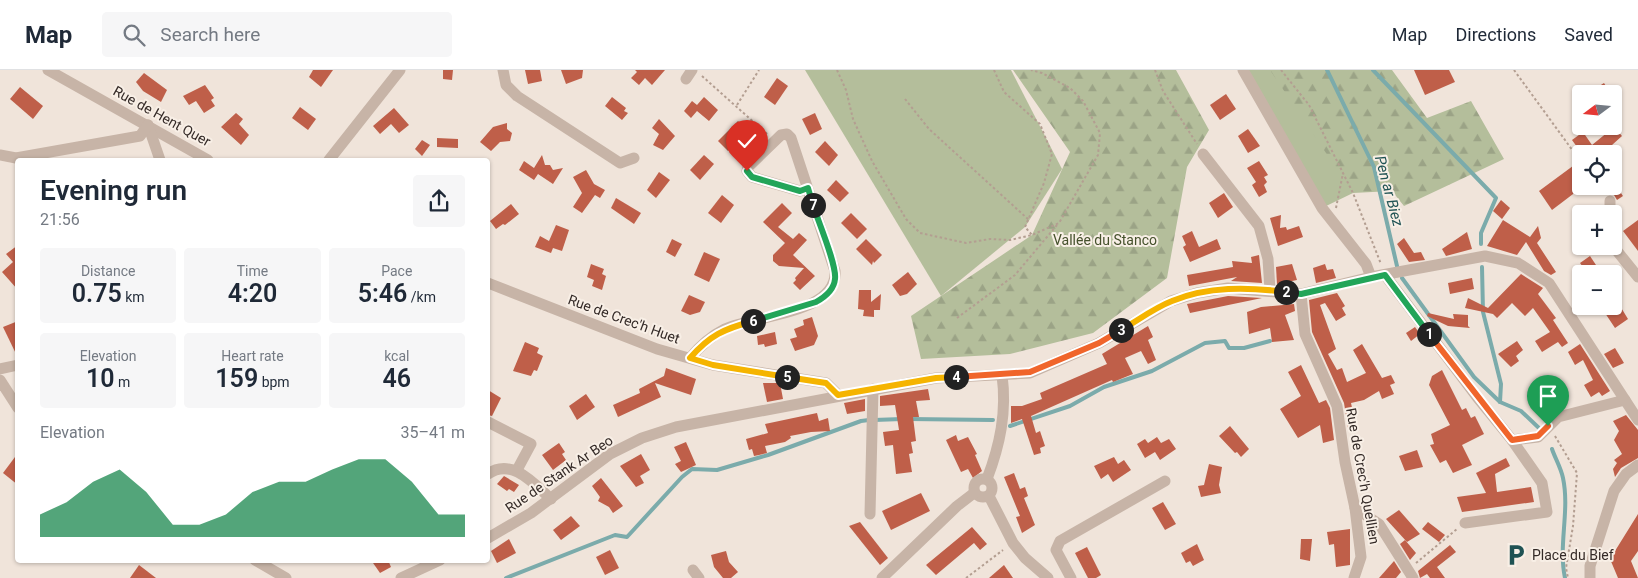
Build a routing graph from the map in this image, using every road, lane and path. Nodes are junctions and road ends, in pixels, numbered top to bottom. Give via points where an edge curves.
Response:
1 (48, 70) edge
2 (400, 70) edge
3 (503, 70) edge
4 (759, 70) edge
5 (837, 70) edge
6 (994, 70) edge
7 (1031, 70) edge
8 (1155, 70) edge
9 (1243, 70) edge
10 (1281, 70) edge
11 (1514, 70) edge
12 (690, 73) edge
13 (905, 99) dead end
14 (737, 105) junction
15 (148, 125) junction
16 (774, 141) junction
17 (1572, 150) edge
18 (1203, 154) joint
19 (0, 155) edge
20 (159, 158) edge
21 (205, 158) edge
22 (332, 158) edge
23 (634, 158) dead end
24 (1343, 173) junction
25 (808, 188) junction
26 (1610, 201) dead end
27 (1610, 205) edge
28 (1028, 220) junction
29 (1333, 222) junction
30 (1059, 223) junction
31 (1032, 235) junction
32 (1621, 255) edge
33 (1385, 275) junction
34 (1370, 277) junction
35 (1638, 277) edge
36 (490, 284) edge
37 (1270, 290) junction
38 (1301, 294) junction
39 (958, 318) dead end
40 (690, 358) junction
41 (15, 366) edge
42 (0, 369) edge
43 (1002, 375) junction
44 (0, 380) edge
45 (872, 389) junction
46 (838, 395) junction
47 (1625, 400) junction
48 (15, 403) edge
49 (1638, 420) edge
50 (490, 423) edge
51 (1548, 426) junction
52 (1512, 440) junction
53 (1638, 465) edge
54 (517, 470) junction
55 (490, 472) edge
56 (987, 479) junction
57 (1165, 481) dead end
58 (974, 492) junction
59 (989, 496) junction
60 (552, 499) junction
61 (1355, 508) junction
62 (870, 514) dead end
63 (1464, 523) joint
64 (490, 537) edge
65 (1014, 543) junction
66 (260, 563) edge
67 (434, 563) edge
68 (1411, 573) edge
69 (286, 578) edge
70 (401, 578) edge
71 (882, 578) edge
72 (966, 578) edge
73 (1048, 578) edge
74 (1071, 578) edge
75 (1354, 578) edge
76 (1568, 578) edge
77 (1590, 578) edge

1 - 15 street, Rue de Hent Quer
2 - 22 street
3 - 23 street via 506,86 517,96 620,163
4 - 14 path
5 - 31 path via 853,120 872,161 906,219 920,233 966,243
6 - 28 path via 1004,92 1040,124 1052,154
7 - 30 path via 1070,88 1083,101 1100,133 1098,155
8 - 18 path via 1163,91
9 - 29 street
10 - 24 path via 1309,105
11 - 17 path
12 - 14 path via 705,78
13 - 28 path via 929,130
14 - 16 path
15 - 19 street via 140,136 16,158
15 - 20 street
15 - 21 street, Rue de Hent Quer
16 - 25 street via 781,135 787,134 791,138
16 - 25 street via 748,166 749,175 800,191
18 - 37 street via 1259,226 1268,259
24 - 29 path
24 - 33 path
25 - 40 street via 835,271 830,292 809,305 726,328 702,344
26 - 27 street
28 - 31 path via 1025,227
29 - 34 street via 1366,264
30 - 31 path
30 - 39 path via 1016,275
32 - 35 street
33 - 34 street
33 - 47 street via 1485,256 1518,264 1549,283
33 - 52 street
34 - 38 street
36 - 40 street, Rue de Crec'h Huet via 658,349
37 - 38 street, Rue de Stank Ar Beo
37 - 43 street, Rue de Stank Ar Beo via 1228,288 1171,301 1099,343 1030,372
38 - 61 street, Rue de Crec'h Quellien via 1305,334 1337,406
40 - 46 street, Rue de Crec'h Huet via 713,365 826,383
41 - 42 street
43 - 45 street, Rue de Stank Ar Beo via 936,378
43 - 56 street via 1004,416 998,450
44 - 48 street
45 - 46 street, Rue de Stank Ar Beo
45 - 62 street
46 - 60 street, Rue de Stank Ar Beo via 676,427 642,438 610,454
47 - 49 street
47 - 51 street via 1558,417
50 - 54 street via 531,444
51 - 52 street via 1538,436
51 - 76 path via 1577,473 1566,568
52 - 63 street via 1542,483 1547,512
53 - 77 street via 1626,474 1614,491 1590,566
54 - 55 street via 494,469
54 - 60 street
56 - 58 street via 976,482
56 - 59 street via 993,490
57 - 74 street via 1060,541 1056,550
58 - 59 street via 978,497
58 - 71 street
59 - 65 street
60 - 64 street, Rue de Stank Ar Beo
61 - 68 street via 1379,524
61 - 75 street, Rue de Crec'h Quellien via 1362,557
63 - 68 path
65 - 72 path
65 - 73 street via 1025,558
66 - 69 street
67 - 70 street

